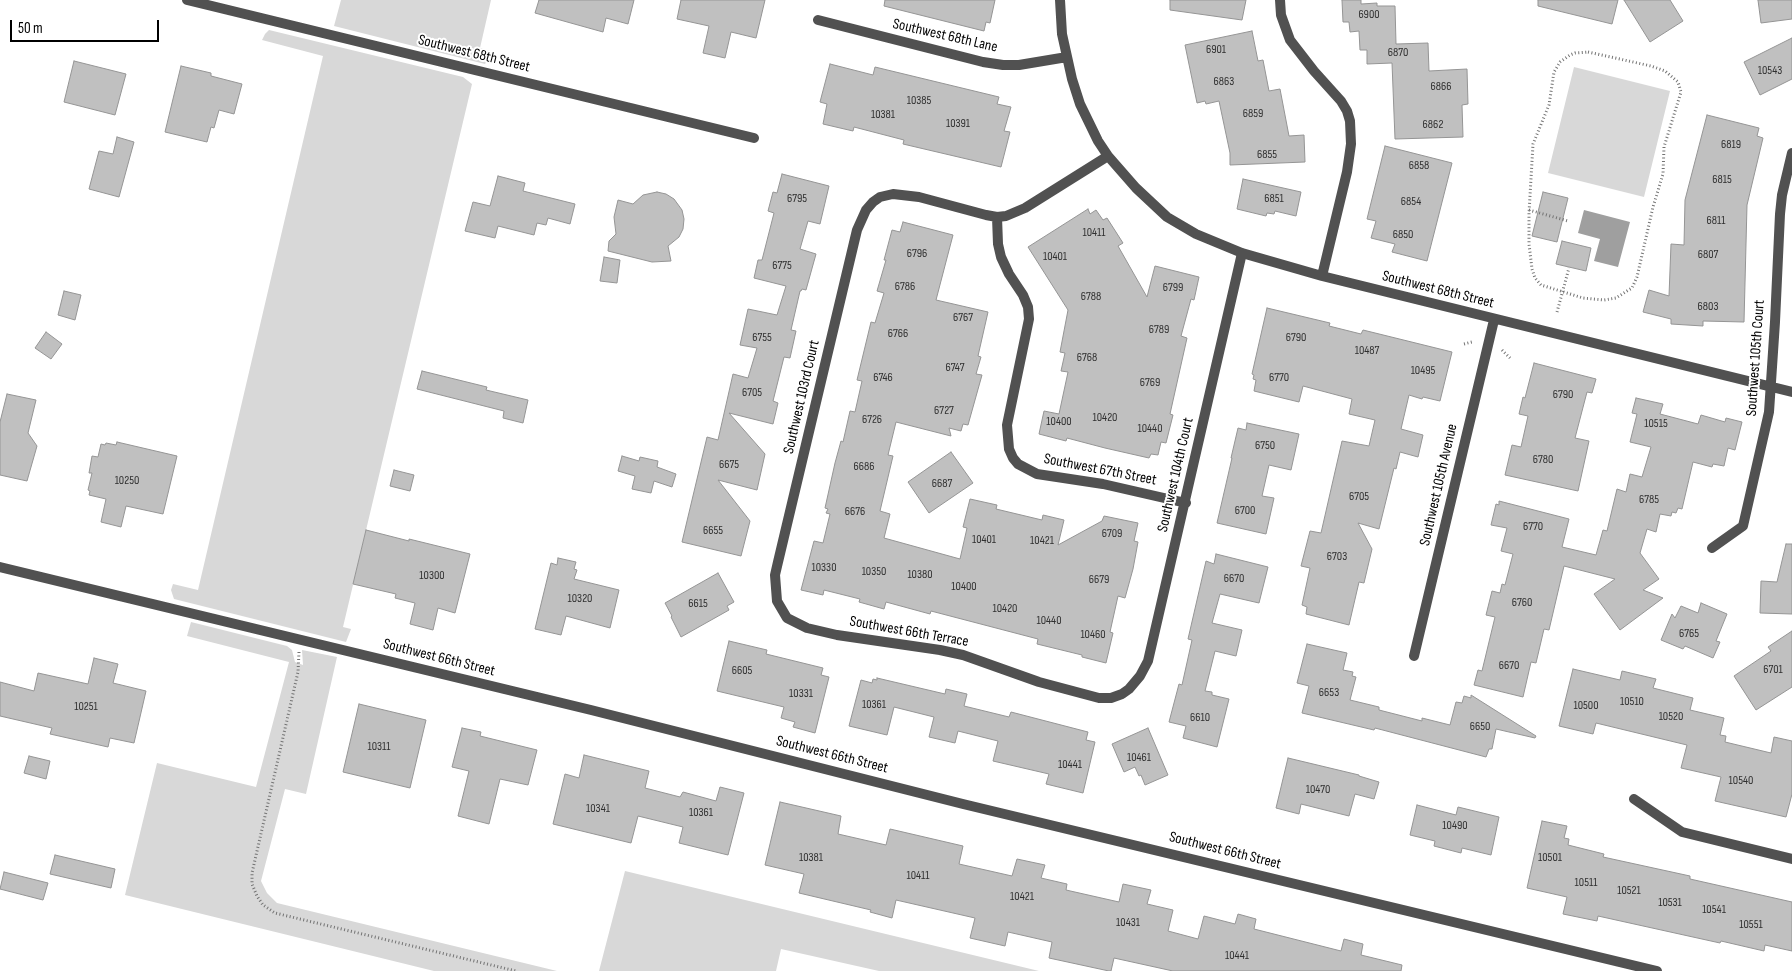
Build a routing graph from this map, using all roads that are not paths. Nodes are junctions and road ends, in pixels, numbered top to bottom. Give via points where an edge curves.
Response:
1 (187, 0) edge
2 (1060, 0) edge
3 (1280, 0) edge
4 (818, 20) dead end
5 (1067, 57) junction
6 (754, 138) dead end
7 (1792, 153) edge
8 (1108, 156) junction
9 (997, 217) junction
10 (1242, 253) junction
11 (1322, 276) junction
12 (1494, 320) junction
13 (1771, 387) junction
14 (1792, 392) edge
15 (1186, 503) junction
16 (1712, 548) dead end
17 (0, 567) edge
18 (781, 611) joint
19 (1414, 656) dead end
20 (1122, 694) joint
21 (1634, 799) dead end
22 (1792, 859) edge
23 (1657, 971) edge

1 - 6 street, Southwest 68th Street
2 - 5 street, Southwest 68th Street
3 - 11 street via 1281,15 1290,40 1341,101 1350,121 1347,172
4 - 5 street, Southwest 68th Lane via 996,64 1019,65
5 - 8 street, Southwest 68th Street via 1080,104
7 - 13 street, Southwest 105th Court via 1780,214
8 - 9 street via 1025,208
8 - 10 street, Southwest 68th Street via 1167,216 1202,237
9 - 15 street, Southwest 67th Street via 1001,257 1028,307 1029,319 1007,425 1009,449 1014,458 1018,464 1037,474 1103,484
9 - 18 street, Southwest 103rd Court via 893,194 880,197 866,210 857,230 778,562 775,588
10 - 11 street, Southwest 68th Street
10 - 15 street, Southwest 104th Court
11 - 12 street, Southwest 68th Street
12 - 13 street, Southwest 68th Street
12 - 19 street, Southwest 105th Avenue
13 - 14 street, Southwest 68th Street
13 - 16 street, Southwest 105th Court via 1769,412 1743,526
15 - 20 street, Southwest 104th Court via 1148,661 1136,683
17 - 23 street, Southwest 66th Street
18 - 20 street, Southwest 66th Terrace via 796,624 820,632 964,655 1039,682 1099,698
21 - 22 street via 1682,832

